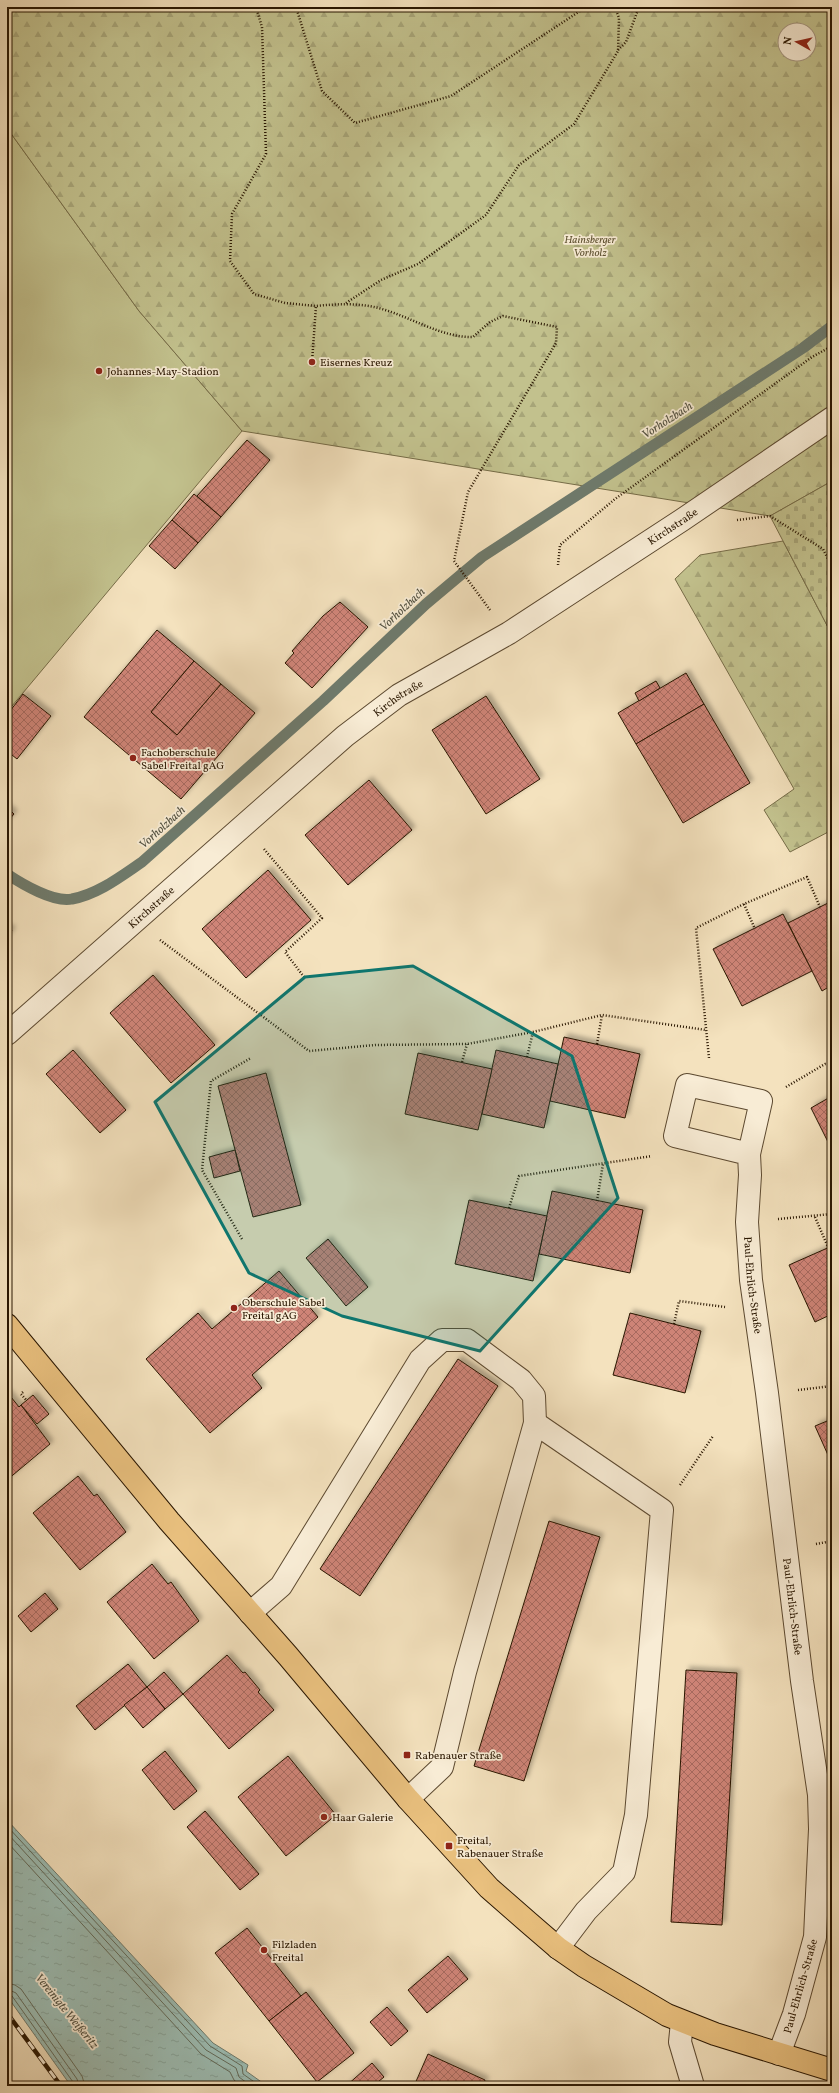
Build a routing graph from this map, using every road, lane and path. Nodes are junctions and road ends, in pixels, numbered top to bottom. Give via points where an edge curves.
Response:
1 (256, 7) edge
2 (296, 7) edge
3 (586, 7) edge
4 (615, 7) edge
5 (639, 7) edge
6 (618, 51) junction
7 (346, 304) junction
8 (316, 306) junction
9 (832, 346) edge
10 (312, 362) dead end
11 (832, 418) edge
12 (731, 521) dead end
13 (557, 567) dead end
14 (832, 567) edge
15 (491, 612) dead end
16 (260, 845) dead end
17 (744, 904) junction
18 (820, 907) dead end
19 (755, 929) dead end
20 (159, 939) dead end
21 (304, 977) dead end
22 (602, 1015) junction
23 (706, 1030) junction
24 (533, 1032) junction
25 (7, 1034) edge
26 (467, 1044) junction
27 (596, 1044) dead end
28 (526, 1057) dead end
29 (251, 1058) dead end
30 (462, 1062) dead end
31 (710, 1064) dead end
32 (832, 1064) edge
33 (782, 1089) dead end
34 (748, 1154) dead end
35 (655, 1156) dead end
36 (603, 1164) junction
37 (598, 1201) dead end
38 (509, 1208) dead end
39 (832, 1214) edge
40 (815, 1217) junction
41 (747, 1222) junction
42 (242, 1239) dead end
43 (828, 1247) dead end
44 (720, 1306) dead end
45 (674, 1324) dead end
46 (7, 1325) edge
47 (832, 1386) edge
48 (767, 1393) junction
49 (21, 1394) dead end
50 (27, 1401) dead end
51 (535, 1423) junction
52 (713, 1436) dead end
53 (662, 1510) junction
54 (250, 1612) junction
55 (408, 1799) junction
56 (558, 1948) junction
57 (682, 2022) junction
58 (779, 2054) junction
59 (832, 2070) edge
60 (693, 2086) edge

1 - 8 path via 262,27 266,154 232,214 230,262 254,294 285,303
2 - 3 path via 322,91 354,123 451,96
4 - 6 path via 619,18
5 - 6 path via 626,42
6 - 7 path via 574,124 519,166 486,215 418,264 381,280
7 - 8 path
7 - 15 path via 374,307 458,337 473,337 490,322 503,316 557,327 556,343 468,492 454,561
8 - 10 path
9 - 13 path via 812,357 614,499 560,545
11 - 25 street, Kirchstraße via 682,520 509,632 399,695 345,736
12 - 14 path via 770,516 823,549
16 - 21 path via 322,918 285,952
17 - 18 path via 807,877
17 - 19 path
17 - 23 path via 696,928
20 - 26 path via 309,1050 375,1045
22 - 23 path
22 - 24 path
22 - 27 path
23 - 31 path
24 - 26 path
24 - 28 path
26 - 30 path
29 - 42 path via 211,1081 202,1170
32 - 33 path via 825,1064
34 - 41 street, Paul-Ehrlich-Straße via 750,1175
35 - 36 path
36 - 37 path
36 - 38 path via 519,1176
39 - 40 path
40 - 41 path
40 - 43 path
41 - 48 street, Paul-Ehrlich-Straße via 751,1280
44 - 45 path via 680,1301
46 - 54 main road via 174,1527
47 - 48 path
48 - 58 street, Paul-Ehrlich-Straße via 802,1681 819,1795 820,1829 815,1937 794,2014
49 - 50 path
51 - 53 street
51 - 54 street via 534,1396 521,1380 467,1340 442,1340 420,1360 281,1586
51 - 55 street via 442,1767
52 - 53 path
53 - 56 street via 636,1815 624,1872 586,1911
54 - 55 main road
55 - 56 main road via 490,1888
56 - 57 main road via 611,1983
57 - 58 main road
57 - 60 street via 680,2042
58 - 59 main road

